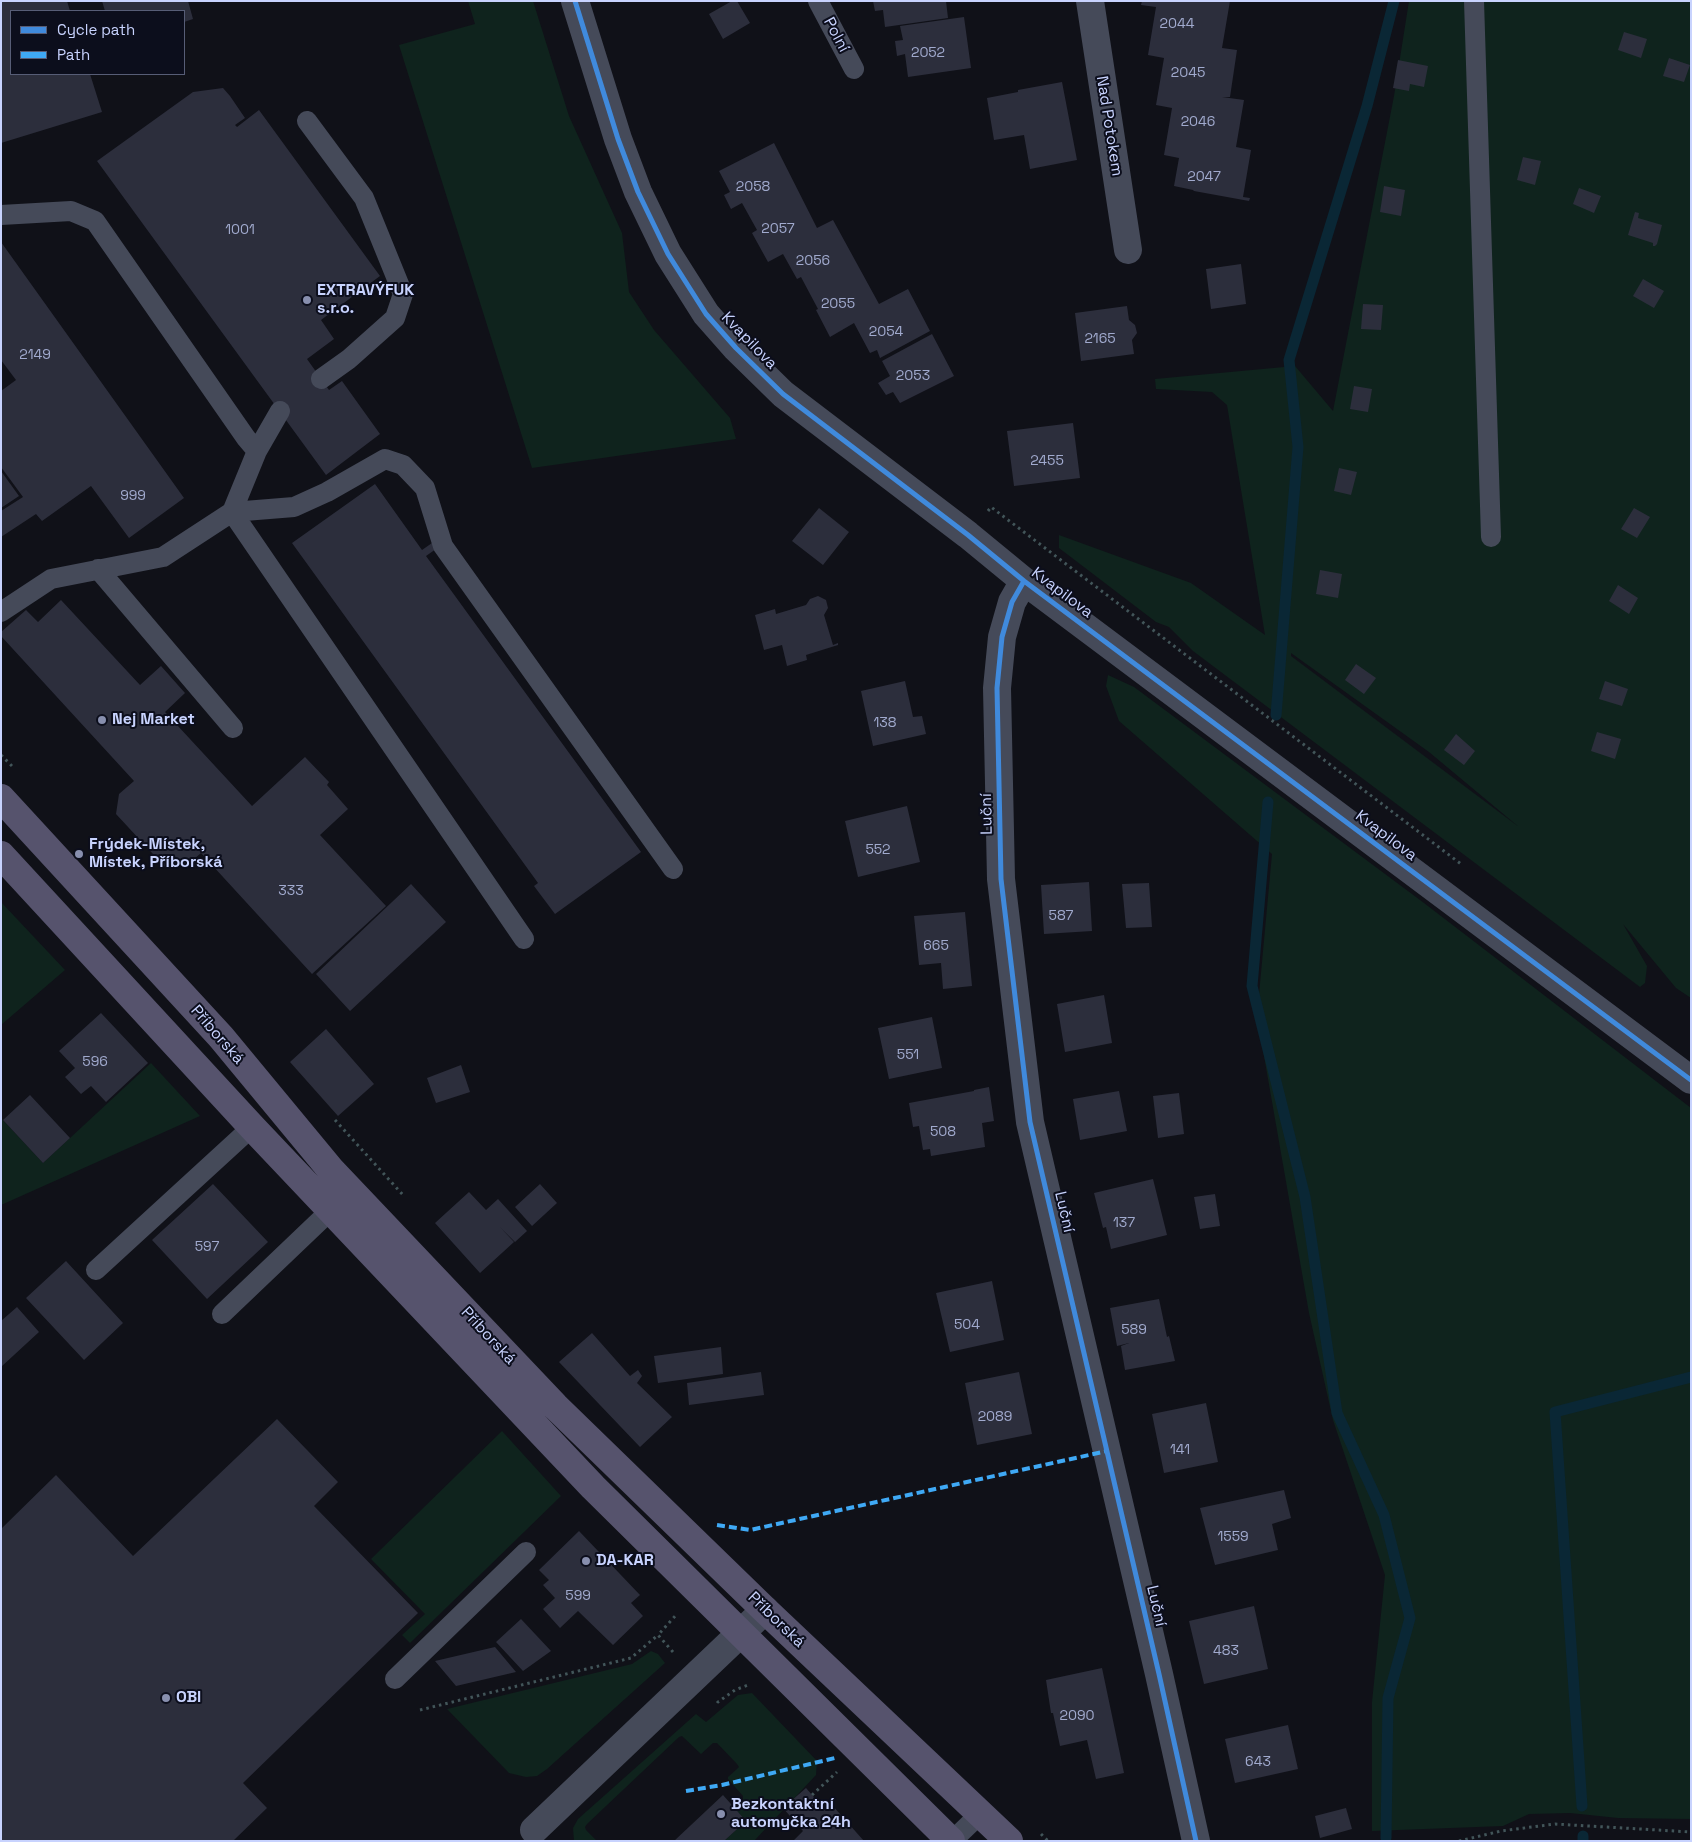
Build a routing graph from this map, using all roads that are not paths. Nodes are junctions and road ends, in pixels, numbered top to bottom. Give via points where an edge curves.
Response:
1 (575, 1) edge
2 (818, 1) edge
3 (1090, 1) edge
4 (1474, 1) edge
5 (854, 69) dead end
6 (307, 121) dead end
7 (1, 215) edge
8 (1128, 250) dead end
9 (320, 379) dead end
10 (280, 411) dead end
11 (257, 451) junction
12 (232, 512) junction
13 (1491, 537) dead end
14 (98, 569) junction
15 (1024, 581) junction
16 (4, 605) edge
17 (233, 728) dead end
18 (1, 798) edge
19 (1, 855) edge
20 (673, 869) dead end
21 (524, 939) dead end
22 (1691, 1080) edge
23 (252, 1127) junction
24 (330, 1210) junction
25 (96, 1270) dead end
26 (222, 1314) dead end
27 (526, 1552) dead end
28 (765, 1610) junction
29 (741, 1633) junction
30 (395, 1679) dead end
31 (980, 1814) junction
32 (539, 1835) edge
33 (952, 1841) edge
34 (1009, 1841) edge
35 (1196, 1841) edge

1 - 15 street, Kvapilova via 638,192 668,254 706,314 783,394
2 - 5 lane, Polní
3 - 8 street, Nad Potokem
4 - 13 lane
6 - 9 lane via 364,198 403,294 395,318 350,359
7 - 11 lane via 71,212 95,222
10 - 11 lane
11 - 12 lane
12 - 14 lane via 163,557
12 - 20 lane via 294,507 385,459 403,465 425,488 443,546
12 - 21 lane
14 - 16 lane via 51,579
14 - 17 lane
15 - 22 street, Kvapilova
15 - 35 street, Luční via 1012,602 1002,637 997,688 1001,879 1030,1122
18 - 28 main road, Příborská via 221,1037 338,1177 555,1406
19 - 23 main road, Příborská
23 - 24 main road, Příborská
23 - 25 lane
24 - 26 lane
24 - 29 main road, Příborská via 593,1488
27 - 30 lane
28 - 29 street
28 - 31 main road, Příborská
29 - 32 street
29 - 33 main road, Příborská
31 - 33 lane
31 - 34 main road, Příborská

